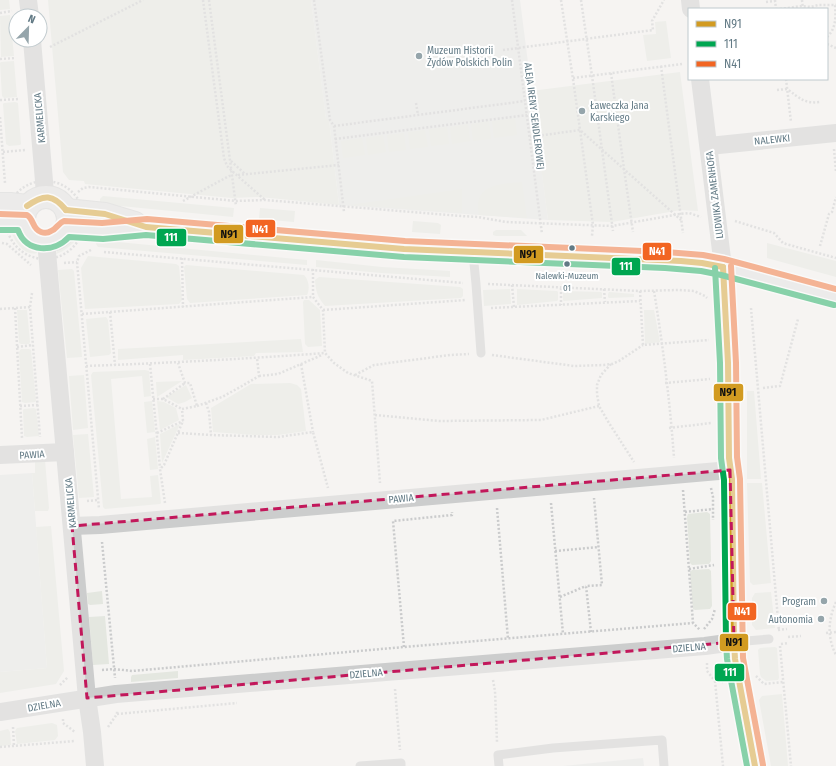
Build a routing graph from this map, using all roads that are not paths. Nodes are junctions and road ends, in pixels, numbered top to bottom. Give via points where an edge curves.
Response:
1 (33, 48) edge
2 (700, 80) edge
3 (835, 140) edge
4 (709, 146) junction
5 (0, 204) edge
6 (69, 211) junction
7 (21, 215) edge
8 (41, 249) junction
9 (473, 253) junction
10 (723, 268) junction
11 (836, 297) edge
12 (481, 353) road end
13 (65, 452) junction
14 (0, 455) edge
15 (730, 470) junction
16 (72, 526) junction
17 (769, 639) dead end
18 (734, 642) junction
19 (87, 698) junction
20 (0, 712) edge
21 (95, 766) edge
22 (360, 766) edge
23 (401, 766) edge
24 (498, 766) edge
25 (664, 766) edge
26 (755, 766) edge

1 - 7 street, KARMELICKA via 44,181
2 - 4 street, LUDWIKA ZAMENHOFA
3 - 4 street, NALEWKI
4 - 10 street, LUDWIKA ZAMENHOFA
5 - 7 street via 10,204
6 - 7 street via 52,198
6 - 8 street via 60,236
6 - 9 street via 102,231 146,226
7 - 8 street via 27,231 35,238
8 - 13 street, KARMELICKA
9 - 10 street via 680,261
9 - 12 lane
10 - 11 street
10 - 15 street, LUDWIKA ZAMENHOFA
13 - 14 street, PAWIA
13 - 16 street, KARMELICKA
15 - 16 street, PAWIA
15 - 18 street, LUDWIKA ZAMENHOFA
16 - 19 street, KARMELICKA
17 - 18 lane
18 - 19 street, DZIELNA via 704,638
18 - 26 street, LUDWIKA ZAMENHOFA via 732,677
19 - 20 street, DZIELNA
19 - 21 street, KARMELICKA
22 - 23 lane via 401,763
24 - 25 lane via 498,755 662,740

